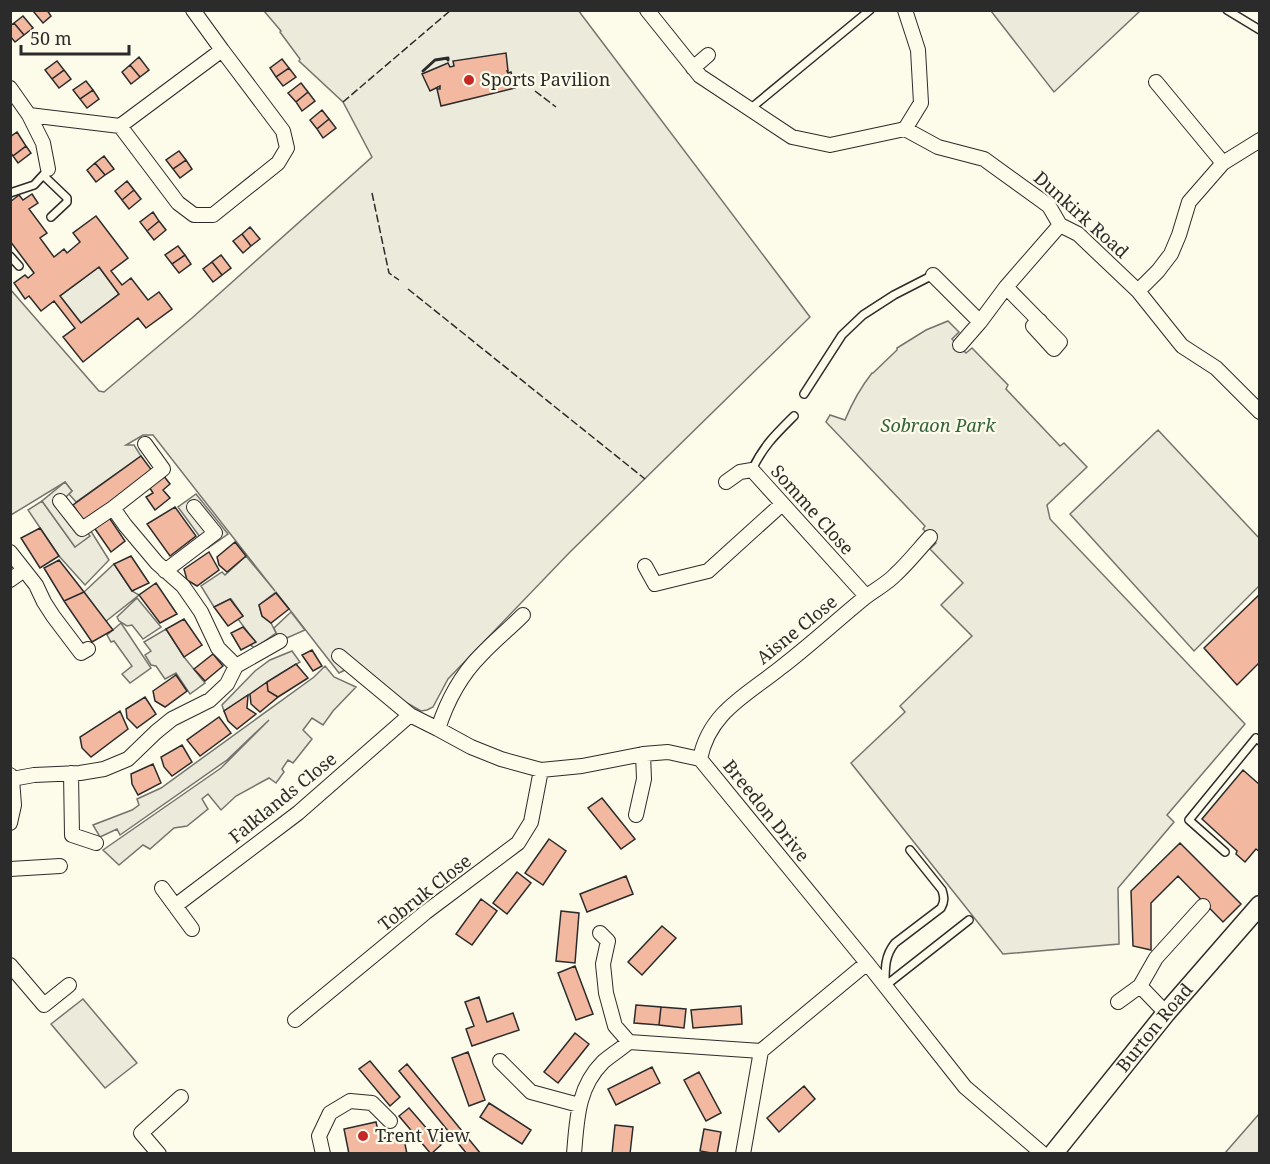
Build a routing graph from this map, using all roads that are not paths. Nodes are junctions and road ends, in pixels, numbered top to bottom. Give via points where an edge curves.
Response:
1 (193, 10) edge
2 (647, 10) edge
3 (870, 10) edge
4 (905, 10) edge
5 (1227, 10) edge
6 (1260, 30) edge
7 (222, 50) junction
8 (708, 55) dead end
9 (693, 68) junction
10 (1156, 82) dead end
11 (10, 88) edge
12 (750, 109) junction
13 (29, 115) junction
14 (120, 126) junction
15 (905, 129) junction
16 (1260, 140) edge
17 (1222, 163) junction
18 (46, 172) junction
19 (10, 193) edge
20 (51, 217) dead end
21 (1060, 225) junction
22 (10, 256) edge
23 (19, 266) dead end
24 (933, 275) joint
25 (1006, 287) junction
26 (1138, 291) junction
27 (1040, 321) dead end
28 (980, 322) junction
29 (960, 345) dead end
30 (804, 394) dead end
31 (1260, 412) edge
32 (794, 416) dead end
33 (145, 444) dead end
34 (752, 470) junction
35 (726, 482) dead end
36 (60, 501) dead end
37 (782, 504) junction
38 (194, 507) dead end
39 (114, 508) junction
40 (930, 537) dead end
41 (10, 552) edge
42 (645, 566) dead end
43 (24, 570) junction
44 (165, 571) junction
45 (10, 580) edge
46 (866, 596) junction
47 (523, 615) dead end
48 (280, 641) dead end
49 (82, 653) dead end
50 (339, 656) dead end
51 (236, 666) junction
52 (410, 715) junction
53 (438, 729) junction
54 (1260, 741) edge
55 (643, 754) junction
56 (700, 759) junction
57 (541, 770) junction
58 (71, 773) junction
59 (11, 777) edge
60 (636, 815) dead end
61 (10, 823) edge
62 (96, 843) dead end
63 (910, 850) dead end
64 (1225, 852) dead end
65 (60, 866) dead end
66 (10, 869) edge
67 (162, 888) dead end
68 (1260, 905) edge
69 (175, 906) junction
70 (1203, 906) dead end
71 (969, 920) dead end
72 (192, 929) dead end
73 (600, 933) dead end
74 (867, 963) junction
75 (10, 965) edge
76 (69, 985) dead end
77 (885, 986) junction
78 (1140, 987) junction
79 (1118, 1002) dead end
80 (1166, 1013) junction
81 (295, 1020) dead end
82 (629, 1042) junction
83 (761, 1051) junction
84 (500, 1061) dead end
85 (181, 1097) dead end
86 (579, 1105) junction
87 (390, 1121) dead end
88 (159, 1154) edge
89 (323, 1154) edge
90 (574, 1154) edge
91 (743, 1154) edge
92 (1043, 1154) edge
93 (1053, 1154) edge

1 - 7 street
2 - 9 street
3 - 12 lane
4 - 15 street via 918,50 921,103
5 - 6 lane
7 - 14 street
7 - 14 street via 283,131 287,148 278,163 213,215 194,215 178,203
8 - 9 street
9 - 12 street
10 - 17 street
11 - 13 street
12 - 15 street via 792,137 830,145
13 - 14 street
13 - 18 street via 43,143
15 - 21 street, Dunkirk Road via 938,147 984,159 1049,206
16 - 17 street
17 - 26 street via 1189,202 1171,255
18 - 19 lane via 34,185
18 - 20 lane via 67,198
21 - 25 street
21 - 26 street, Dunkirk Road via 1078,234
22 - 23 lane
24 - 28 street
24 - 30 lane via 863,315 842,334
25 - 27 street
25 - 28 street
26 - 31 street, Dunkirk Road via 1182,346 1216,368
28 - 29 street
32 - 34 lane via 760,454
33 - 39 street via 163,469
34 - 35 street, Somme Close via 740,471
34 - 37 street, Somme Close
36 - 39 street via 82,529
37 - 42 street via 708,571 655,584
37 - 46 street, Somme Close
38 - 44 street via 214,533
39 - 44 street
40 - 46 street, Aisne Close via 896,575
41 - 43 street
43 - 45 street
43 - 49 street
44 - 51 street via 183,586 218,648
46 - 56 street, Aisne Close via 728,709 713,726
47 - 53 street via 462,678
48 - 51 street
50 - 52 street, Breedon Drive
51 - 58 street via 227,684 210,700 172,719 128,759 104,770
52 - 53 street, Breedon Drive
52 - 69 street, Falklands Close via 298,813
53 - 57 street, Breedon Drive via 501,759
54 - 64 lane via 1256,738 1189,820
55 - 56 street, Breedon Drive via 668,752
55 - 57 street, Breedon Drive
55 - 60 street via 644,779
56 - 74 street, Breedon Drive
57 - 81 street, Tobruk Close via 531,822 519,843 426,912
58 - 59 street
58 - 62 street via 72,835
59 - 61 street via 14,805
63 - 77 lane via 942,890 944,902 889,950
65 - 66 street
67 - 69 street
68 - 80 main road, Burton Road
69 - 72 street
70 - 78 street via 1156,958
71 - 77 lane
73 - 82 street via 608,941 603,964 606,993 615,1026
74 - 77 street, Breedon Drive
74 - 83 street
75 - 76 street via 44,1005
77 - 92 street, Breedon Drive via 964,1087
78 - 79 street
78 - 80 street
80 - 93 main road, Burton Road
82 - 83 street
82 - 86 street via 603,1062
83 - 91 street
84 - 86 street via 531,1092
85 - 88 street via 141,1133
86 - 90 street
87 - 89 street via 372,1103 350,1101 330,1113 319,1136

